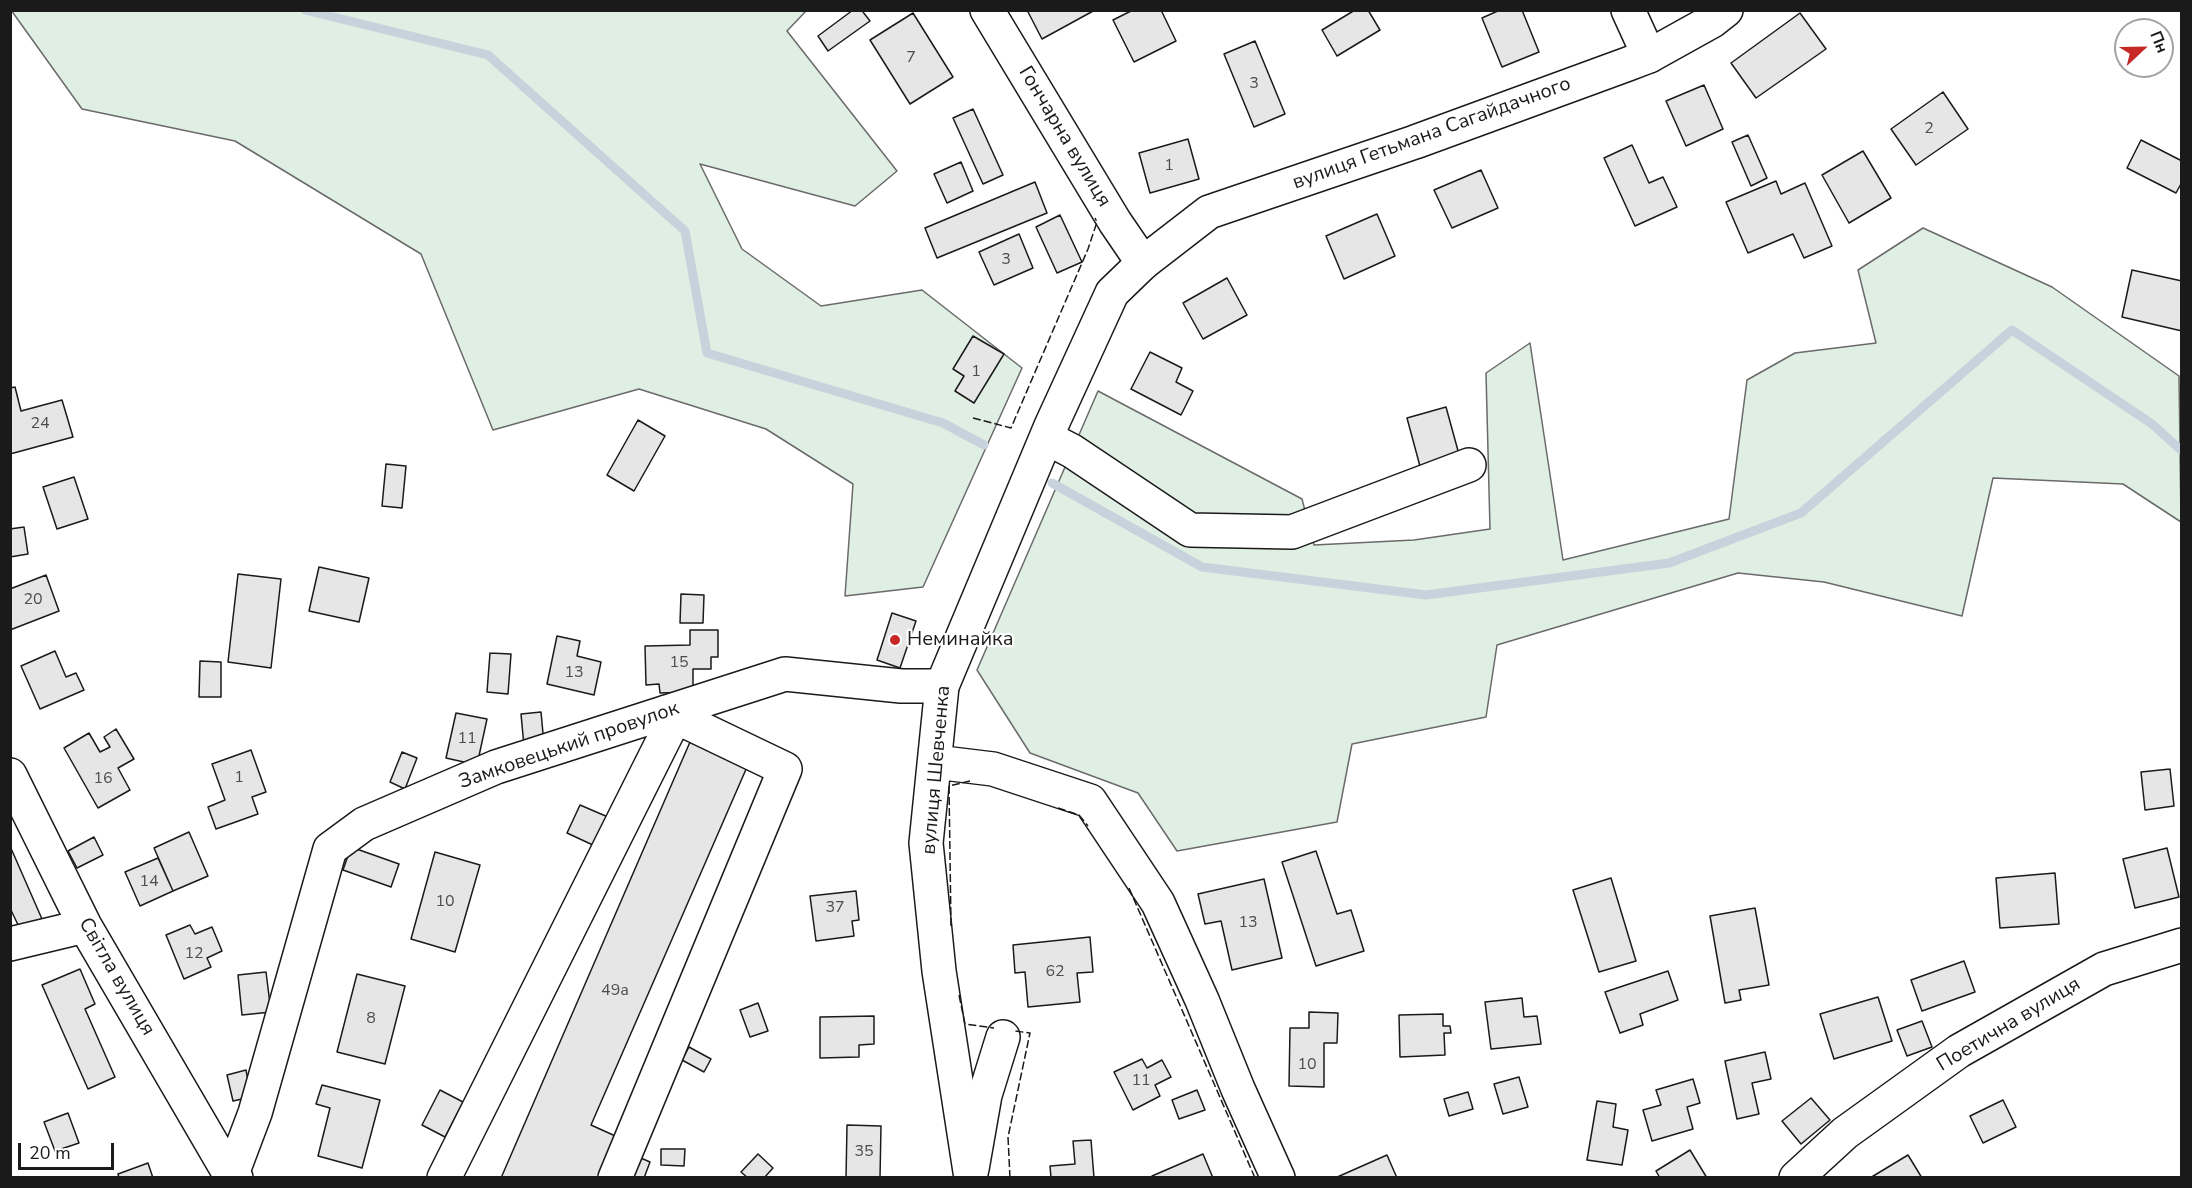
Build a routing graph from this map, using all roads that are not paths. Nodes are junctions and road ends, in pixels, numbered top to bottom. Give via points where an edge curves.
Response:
1 (987, 10) edge
2 (1628, 10) edge
3 (1726, 10) edge
4 (1649, 56) junction
5 (1143, 263) junction
6 (1047, 438) junction
7 (1469, 465) dead end
8 (942, 686) junction
9 (671, 714) junction
10 (935, 762) junction
11 (10, 775) edge
12 (85, 926) junction
13 (10, 944) edge
14 (2181, 945) edge
15 (1003, 1037) dead end
16 (233, 1176) edge
17 (971, 1176) edge
18 (444, 1178) edge
19 (615, 1178) edge
20 (1278, 1178) edge
21 (1796, 1178) edge

1 - 5 street, Гончарна вулиця
2 - 4 street
3 - 4 street, вулиця Гетьмана Сагайдачного
4 - 5 street, вулиця Гетьмана Сагайдачного via 1209,212
5 - 6 street, вулиця Шевченка via 1112,292
6 - 7 street via 1191,530 1292,532
6 - 8 street, вулиця Шевченка
8 - 9 street, Замковецький провулок via 901,686 784,674
8 - 10 street, вулиця Шевченка
9 - 16 street, Замковецький провулок via 496,767 364,824 330,849 255,1113
9 - 18 street
9 - 19 street via 785,769
10 - 17 street, вулиця Шевченка via 926,843 939,971
10 - 20 street via 993,769 1090,801 1158,903
11 - 12 street, Світла вулиця
12 - 13 street
12 - 16 street, Світла вулиця
14 - 21 street, Поетична вулиця via 2104,969 1959,1051 1845,1133
15 - 17 street via 985,1095

